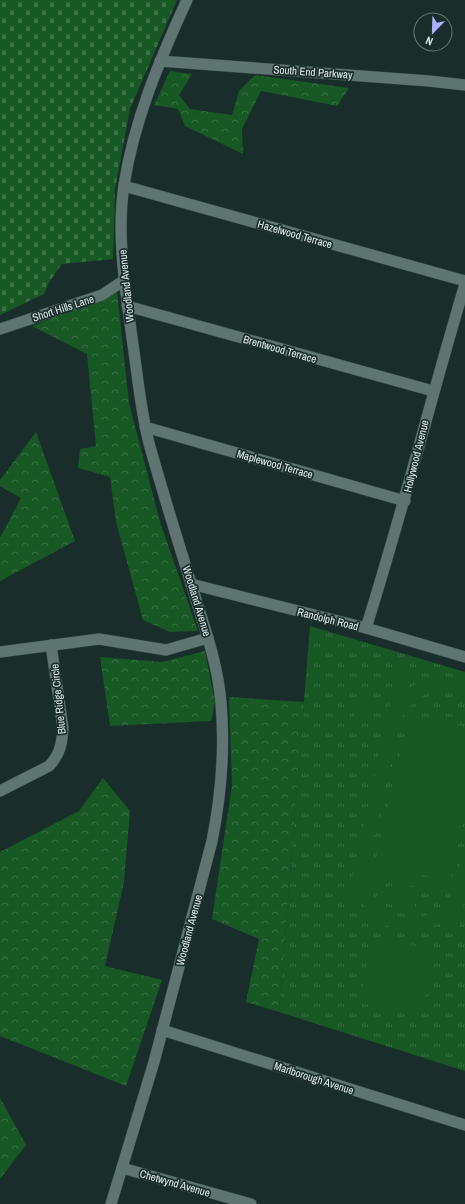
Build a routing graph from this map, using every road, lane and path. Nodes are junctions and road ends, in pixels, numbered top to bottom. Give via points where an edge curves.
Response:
1 (187, 0) edge
2 (160, 61) junction
3 (465, 85) edge
4 (124, 186) junction
5 (123, 280) junction
6 (465, 283) edge
7 (127, 306) junction
8 (0, 329) edge
9 (433, 391) junction
10 (145, 427) junction
11 (405, 501) junction
12 (191, 584) junction
13 (366, 628) junction
14 (208, 638) junction
15 (51, 645) junction
16 (0, 652) edge
17 (465, 657) edge
18 (0, 792) edge
19 (162, 1030) junction
20 (465, 1126) edge
21 (122, 1168) junction
22 (111, 1204) edge
23 (251, 1204) edge

1 - 2 street, Woodland Avenue
2 - 3 street, South End Parkway
2 - 4 street, Woodland Avenue via 131,150
4 - 5 street, Woodland Avenue
4 - 6 street, Hazelwood Terrace
5 - 7 street, Woodland Avenue
5 - 8 street, Short Hills Lane via 102,295
6 - 9 street, Hollywood Avenue
7 - 9 street, Brentwood Terrace
7 - 10 street, Woodland Avenue
9 - 11 street, Hollywood Avenue
10 - 11 street, Maplewood Terrace
10 - 12 street, Woodland Avenue
11 - 13 street, Hollywood Avenue
12 - 13 street, Randolph Road
12 - 14 street, Woodland Avenue
13 - 17 street, Randolph Road
14 - 15 street via 166,650 99,638
14 - 19 street, Woodland Avenue via 221,701 218,808 212,841
15 - 16 street
15 - 18 street, Blue Ridge Circle via 63,728 60,750 56,760 49,766
19 - 20 street, Marlborough Avenue
19 - 21 street, Woodland Avenue
21 - 22 street, Woodland Avenue
21 - 23 street, Chetwynd Avenue

